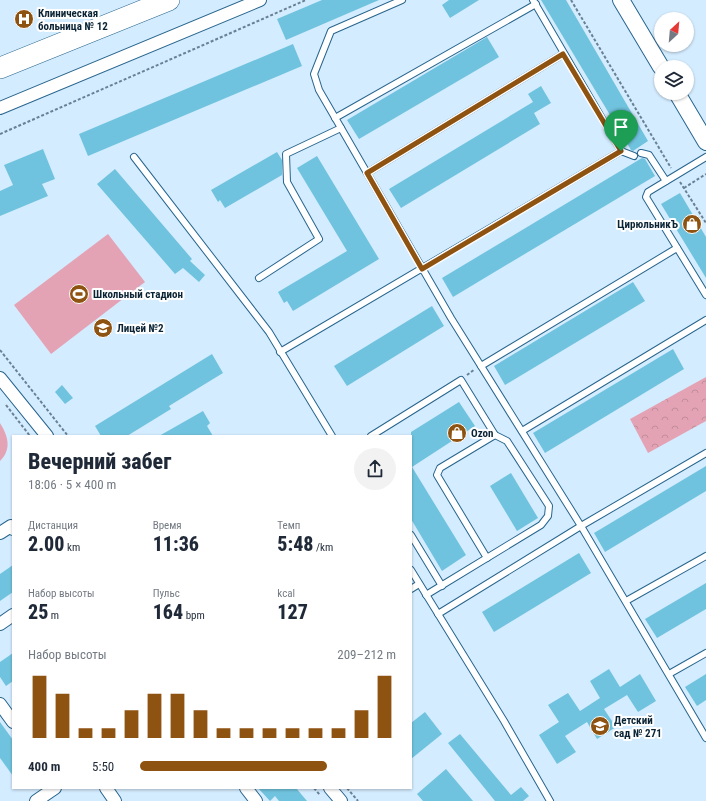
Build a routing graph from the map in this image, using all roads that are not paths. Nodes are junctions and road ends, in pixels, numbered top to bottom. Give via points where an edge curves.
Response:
1 (136, 0) edge
2 (169, 0) edge
3 (260, 0) edge
4 (402, 0) edge
5 (621, 0) edge
6 (248, 2) edge
7 (535, 2) edge
8 (563, 54) junction
9 (0, 56) edge
10 (657, 60) edge
11 (0, 68) edge
12 (681, 100) edge
13 (0, 108) edge
14 (335, 118) junction
15 (340, 128) junction
16 (706, 142) edge
17 (621, 151) junction
18 (641, 153) dead end
19 (634, 156) dead end
20 (134, 157) dead end
21 (706, 157) edge
22 (367, 173) junction
23 (666, 181) junction
24 (677, 248) junction
25 (422, 269) junction
26 (259, 278) dead end
27 (706, 295) edge
28 (706, 320) edge
29 (280, 352) junction
30 (481, 366) junction
31 (0, 378) edge
32 (522, 431) junction
33 (46, 435) edge
34 (331, 435) edge
35 (373, 435) edge
36 (495, 435) junction
37 (706, 453) edge
38 (581, 526) junction
39 (12, 528) edge
40 (0, 533) edge
41 (412, 537) edge
42 (706, 556) edge
43 (487, 558) junction
44 (412, 572) edge
45 (419, 584) junction
46 (442, 586) junction
47 (412, 588) edge
48 (426, 595) junction
49 (626, 601) junction
50 (438, 614) junction
51 (12, 616) edge
52 (0, 624) edge
53 (706, 653) edge
54 (669, 674) junction
55 (0, 704) edge
56 (12, 721) edge
57 (706, 738) edge
58 (54, 789) edge
59 (107, 789) edge
60 (247, 789) edge
61 (331, 789) edge
62 (36, 801) edge
63 (115, 801) edge
64 (256, 801) edge
65 (341, 801) edge
66 (550, 801) edge

1 - 9 highway
2 - 11 highway
3 - 6 street
4 - 14 lane via 331,31 314,74 319,90
5 - 10 street
6 - 13 street
7 - 8 lane
7 - 14 lane
8 - 17 lane
8 - 22 lane
12 - 16 street
14 - 15 lane
15 - 22 lane
15 - 26 lane via 286,154 287,182 319,239
17 - 19 lane
17 - 25 lane
18 - 23 lane via 649,154
20 - 29 lane via 269,332
21 - 23 lane
22 - 25 lane
23 - 24 lane via 648,192 646,197
24 - 27 lane
24 - 30 lane
25 - 29 lane
25 - 30 lane
28 - 32 lane
29 - 34 lane
30 - 32 lane
31 - 33 street
32 - 38 lane
35 - 36 lane via 462,380
36 - 43 lane via 440,468 437,475
36 - 43 lane via 508,441 548,506 548,516 541,525
37 - 38 lane
38 - 49 lane
38 - 50 lane
39 - 40 street
41 - 46 lane
42 - 49 lane
43 - 46 lane
44 - 45 lane
45 - 47 lane
45 - 48 lane
46 - 48 lane
48 - 50 lane
49 - 54 lane
50 - 66 lane via 504,720
51 - 52 street
53 - 54 lane
54 - 57 lane
55 - 56 street
58 - 62 street
59 - 63 street
60 - 64 street
61 - 65 street

